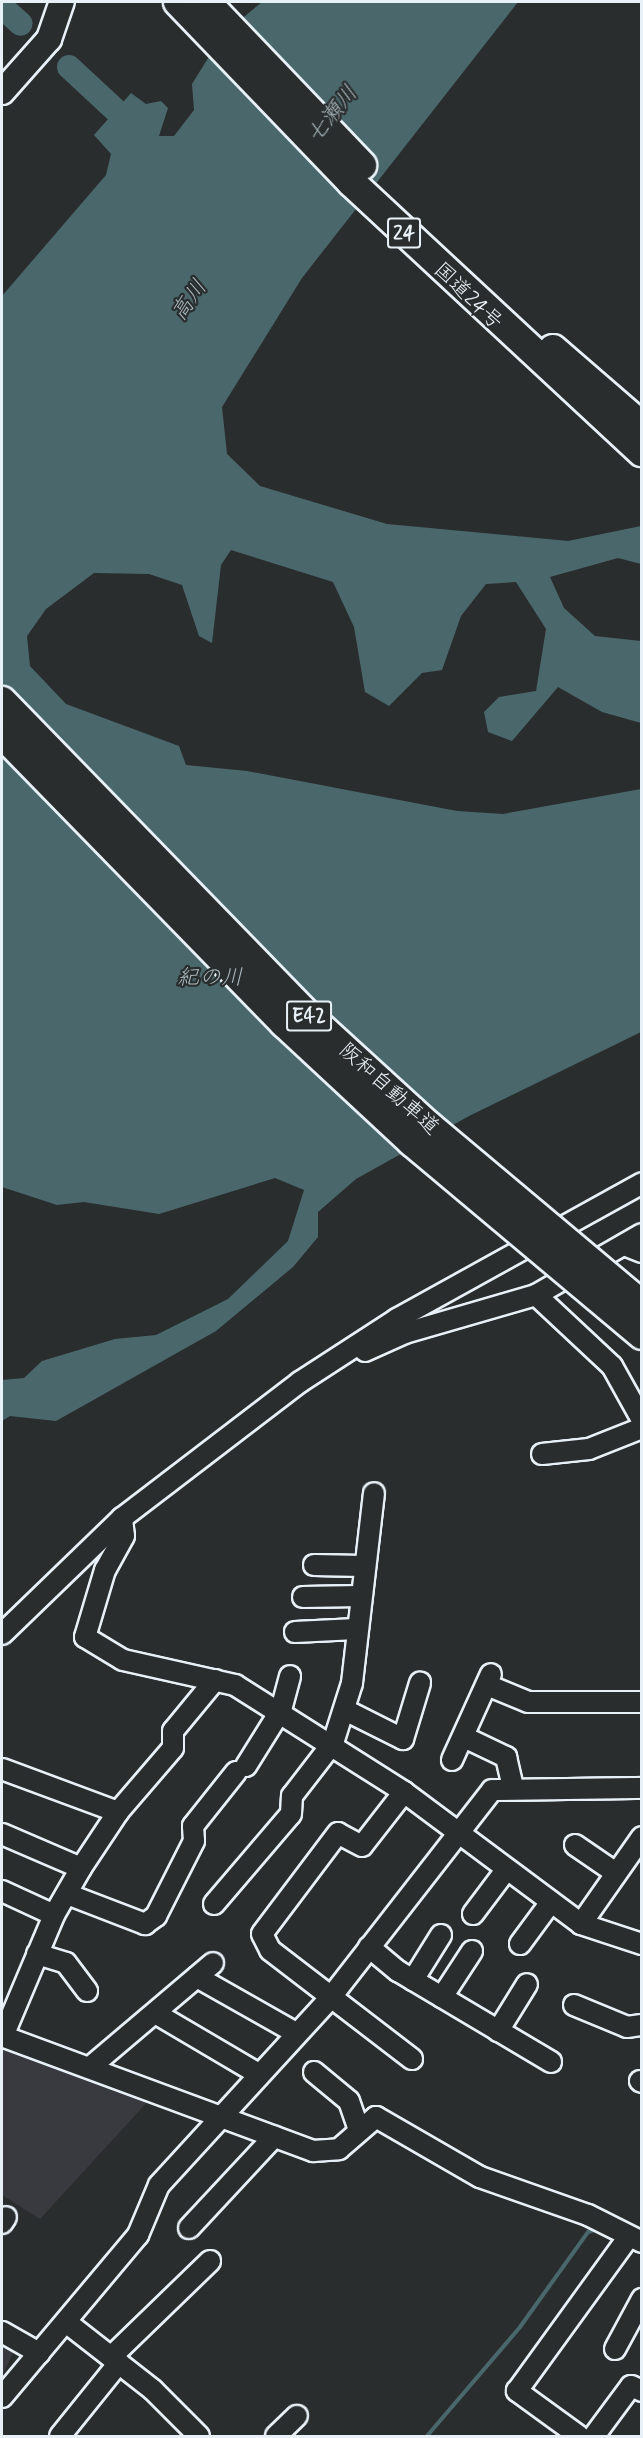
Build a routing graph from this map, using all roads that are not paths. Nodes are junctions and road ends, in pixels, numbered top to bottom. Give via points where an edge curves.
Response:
1 (62, 2) edge
2 (178, 2) edge
3 (206, 2) edge
4 (2, 92) edge
5 (642, 426) edge
6 (642, 452) edge
7 (2, 701) edge
8 (2, 734) edge
9 (642, 1183) edge
10 (642, 1234) edge
11 (633, 1249) edge
12 (536, 1295) junction
13 (642, 1305) edge
14 (642, 1335) edge
15 (342, 1357) junction
16 (642, 1420) edge
17 (642, 1428) edge
18 (542, 1454) dead end
19 (374, 1493) dead end
20 (122, 1518) junction
21 (314, 1565) dead end
22 (363, 1566) junction
23 (360, 1596) junction
24 (303, 1597) dead end
25 (356, 1629) junction
26 (295, 1632) dead end
27 (2, 1634) edge
28 (290, 1676) dead end
29 (214, 1680) junction
30 (420, 1683) dead end
31 (642, 1702) edge
32 (280, 1710) junction
33 (345, 1710) junction
34 (464, 1737) junction
35 (333, 1743) junction
36 (452, 1760) dead end
37 (2, 1769) edge
38 (513, 1787) junction
39 (642, 1788) edge
40 (404, 1792) junction
41 (118, 1812) junction
42 (458, 1833) junction
43 (2, 1834) edge
44 (642, 1838) edge
45 (575, 1845) dead end
46 (81, 1868) junction
47 (506, 1870) junction
48 (616, 1873) junction
49 (2, 1891) edge
50 (67, 1894) junction
51 (551, 1902) junction
52 (214, 1904) dead end
53 (473, 1914) dead end
54 (54, 1915) junction
55 (581, 1924) junction
56 (441, 1935) dead end
57 (520, 1944) dead end
58 (642, 1944) edge
59 (369, 1947) junction
60 (472, 1951) dead end
61 (36, 1954) junction
62 (213, 1963) dead end
63 (197, 1977) junction
64 (413, 1980) junction
65 (527, 1984) dead end
66 (87, 1991) dead end
67 (331, 1997) junction
68 (442, 1997) junction
69 (574, 2005) dead end
70 (155, 2013) junction
71 (642, 2025) edge
72 (498, 2031) junction
73 (296, 2033) junction
74 (2, 2036) edge
75 (412, 2059) dead end
76 (551, 2062) dead end
77 (94, 2064) dead end
78 (314, 2072) dead end
79 (257, 2073) junction
80 (219, 2116) junction
81 (359, 2130) junction
82 (274, 2136) junction
83 (189, 2228) dead end
84 (630, 2241) edge
85 (210, 2261) dead end
86 (642, 2299) edge
87 (66, 2322) junction
88 (2, 2332) edge
89 (615, 2349) dead end
90 (39, 2353) junction
91 (115, 2360) junction
92 (642, 2391) edge
93 (2, 2397) edge
94 (297, 2416) dead end
95 (60, 2436) edge
96 (199, 2436) edge
97 (276, 2436) edge
98 (579, 2436) edge
99 (594, 2436) edge

1 - 4 main road via 49,39
2 - 6 highway, 国道24号 / 24 via 367,198
3 - 5 highway, 国道24号 / 24 via 403,208
7 - 13 highway, 阪和自動車道 / E42, bridge via 303,1011 437,1133
8 - 14 highway, 阪和自動車道 / E42, bridge via 284,1023 420,1149
9 - 15 street via 397,1319
10 - 11 street
11 - 12 street
12 - 15 street
12 - 16 street via 612,1366
15 - 20 street via 214,1443
17 - 18 street via 589,1449
19 - 22 street
20 - 27 street
20 - 29 street via 124,1536 105,1569 85,1637 123,1660
21 - 22 street
22 - 23 street
23 - 24 street
23 - 25 street
25 - 26 street
25 - 33 street
28 - 32 street
29 - 32 street
29 - 41 street via 173,1731 173,1748
30 - 33 street via 403,1740
31 - 34 street via 528,1702 489,1679
32 - 35 street
32 - 50 street via 241,1769 193,1826 194,1841 156,1916 146,1924
33 - 35 street
34 - 36 street
34 - 38 street via 506,1757
35 - 40 street
35 - 52 street via 292,1796 291,1814
37 - 41 street
38 - 39 street
38 - 42 street via 492,1790
40 - 42 street
40 - 67 street via 362,1846 338,1833 261,1934 270,1950
41 - 46 street
42 - 47 street
42 - 59 street
43 - 46 street
44 - 48 street
45 - 48 street
46 - 50 street
47 - 51 street
47 - 53 street
48 - 55 street
49 - 54 street
50 - 54 street
51 - 55 street
51 - 57 street
54 - 61 street
55 - 58 street
56 - 64 street
59 - 64 street
59 - 67 street
60 - 68 street
61 - 66 street via 66,1963
61 - 74 street
62 - 63 street
63 - 70 street
63 - 73 street
64 - 68 street
65 - 72 street
67 - 73 street
67 - 75 street
68 - 72 street
69 - 71 street via 627,2026
70 - 77 street
70 - 79 street
72 - 76 street
73 - 79 street
74 - 80 street
78 - 81 street via 349,2101
79 - 80 street
80 - 82 street
80 - 87 street via 159,2185 138,2235
81 - 82 street via 339,2149 323,2152
81 - 84 street via 376,2117 480,2177
82 - 83 street
84 - 98 street via 517,2391
85 - 91 street
86 - 89 street
87 - 90 street
87 - 91 street
88 - 90 street
90 - 93 street
91 - 95 street
91 - 96 street
92 - 99 street via 631,2386
94 - 97 street

